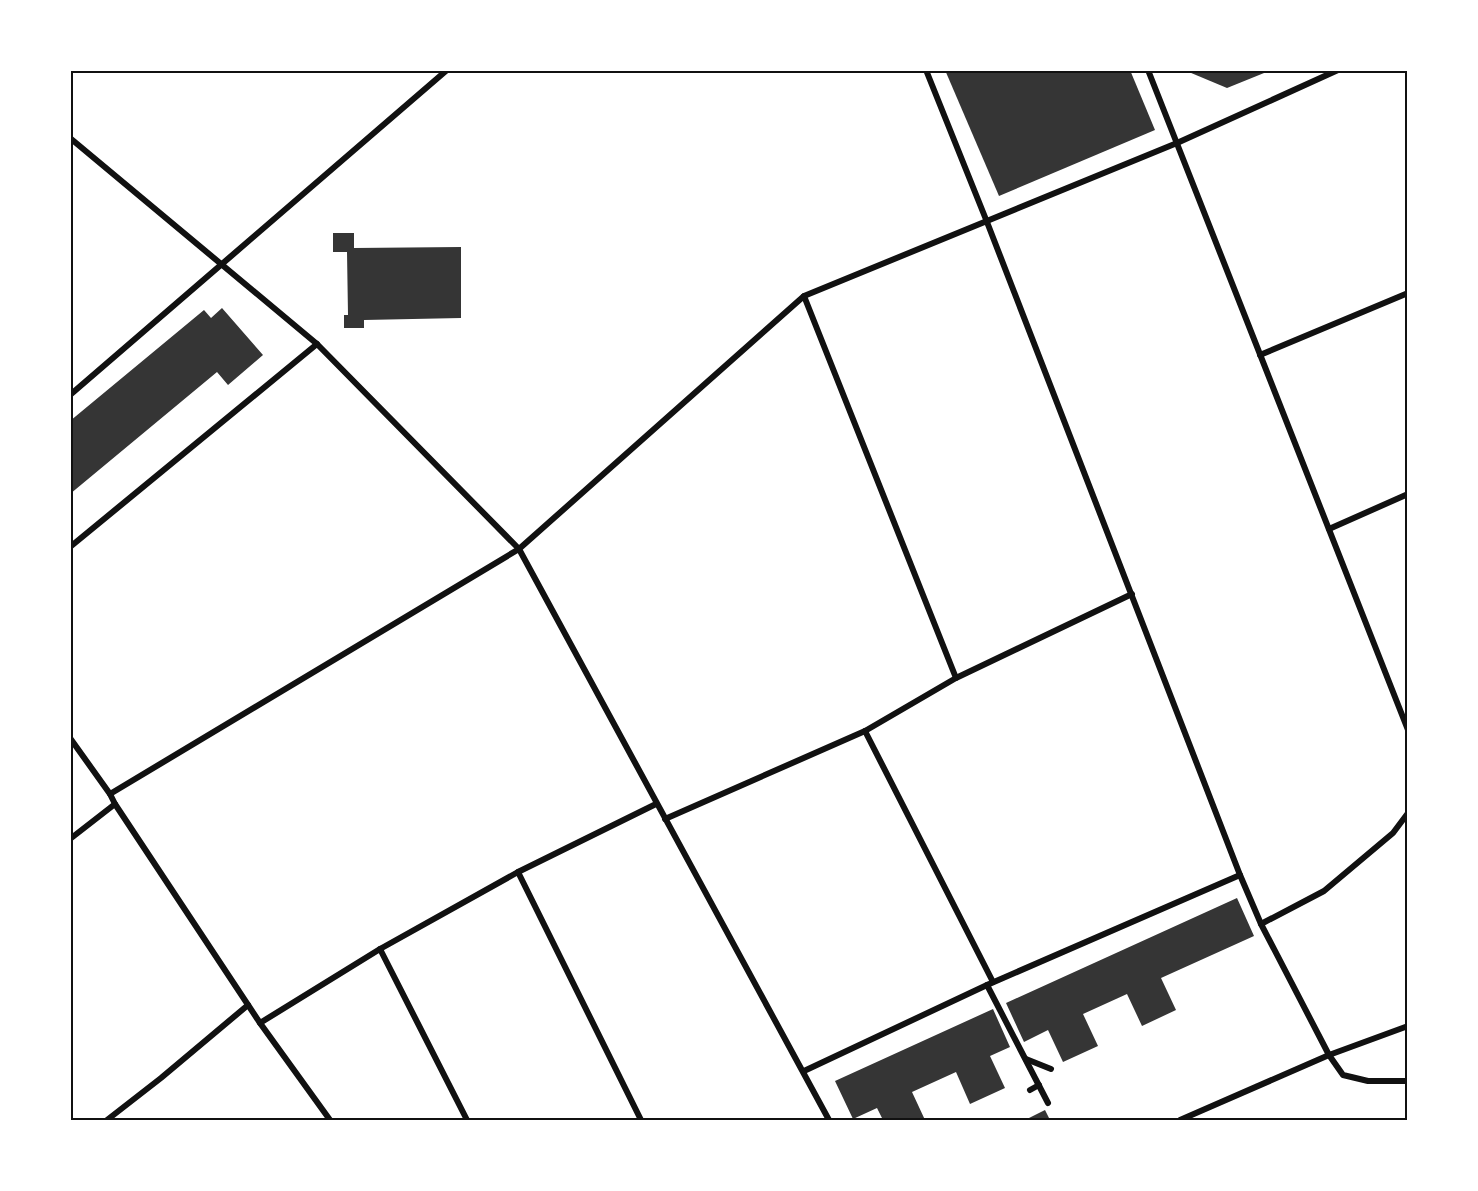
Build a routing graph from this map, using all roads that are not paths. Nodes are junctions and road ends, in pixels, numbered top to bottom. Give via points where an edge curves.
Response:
1 (447, 70) edge
2 (926, 70) edge
3 (1148, 70) edge
4 (1338, 70) edge
5 (70, 138) edge
6 (1177, 143) junction
7 (987, 222) junction
8 (222, 265) junction
9 (1407, 293) edge
10 (804, 296) junction
11 (317, 344) junction
12 (1260, 355) junction
13 (70, 395) edge
14 (1407, 494) edge
15 (1329, 530) junction
16 (70, 547) edge
17 (519, 549) junction
18 (1132, 594) junction
19 (956, 678) junction
20 (1407, 730) edge
21 (865, 731) junction
22 (70, 738) edge
23 (110, 794) junction
24 (115, 804) junction
25 (656, 804) junction
26 (1407, 813) edge
27 (665, 819) junction
28 (70, 839) edge
29 (518, 872) junction
30 (1240, 875) junction
31 (1261, 924) junction
32 (380, 949) junction
33 (990, 983) junction
34 (248, 1005) junction
35 (260, 1023) junction
36 (1407, 1026) edge
37 (1329, 1055) junction
38 (1026, 1059) junction
39 (1051, 1069) dead end
40 (804, 1071) junction
41 (1407, 1080) edge
42 (1039, 1085) junction
43 (1030, 1090) dead end
44 (1048, 1103) dead end
45 (107, 1120) edge
46 (330, 1120) edge
47 (467, 1120) edge
48 (641, 1120) edge
49 (829, 1120) edge
50 (1180, 1120) edge

1 - 8 street
2 - 7 street
3 - 6 street
4 - 6 street
5 - 8 street
6 - 7 street
6 - 12 street
7 - 10 street
7 - 18 street
8 - 11 street
8 - 13 street
9 - 12 street
10 - 17 street
10 - 19 street
11 - 16 street
11 - 17 street
12 - 15 street
14 - 15 street
15 - 20 street
17 - 23 street
17 - 25 street
18 - 19 street
18 - 30 street
19 - 21 street
21 - 27 street
21 - 33 street
22 - 23 street
23 - 24 street
24 - 28 street
24 - 34 street
25 - 27 street
25 - 29 street
26 - 31 street via 1393,833 1324,891
27 - 40 street
29 - 32 street
29 - 48 street
30 - 31 street
30 - 33 street
31 - 37 street
32 - 35 street
32 - 47 street
33 - 38 street
33 - 40 street
34 - 35 street
34 - 45 street
35 - 46 street
36 - 37 street
37 - 41 street via 1343,1075 1368,1081
37 - 50 street
38 - 39 street
38 - 42 street
40 - 49 street
42 - 43 street
42 - 44 street

